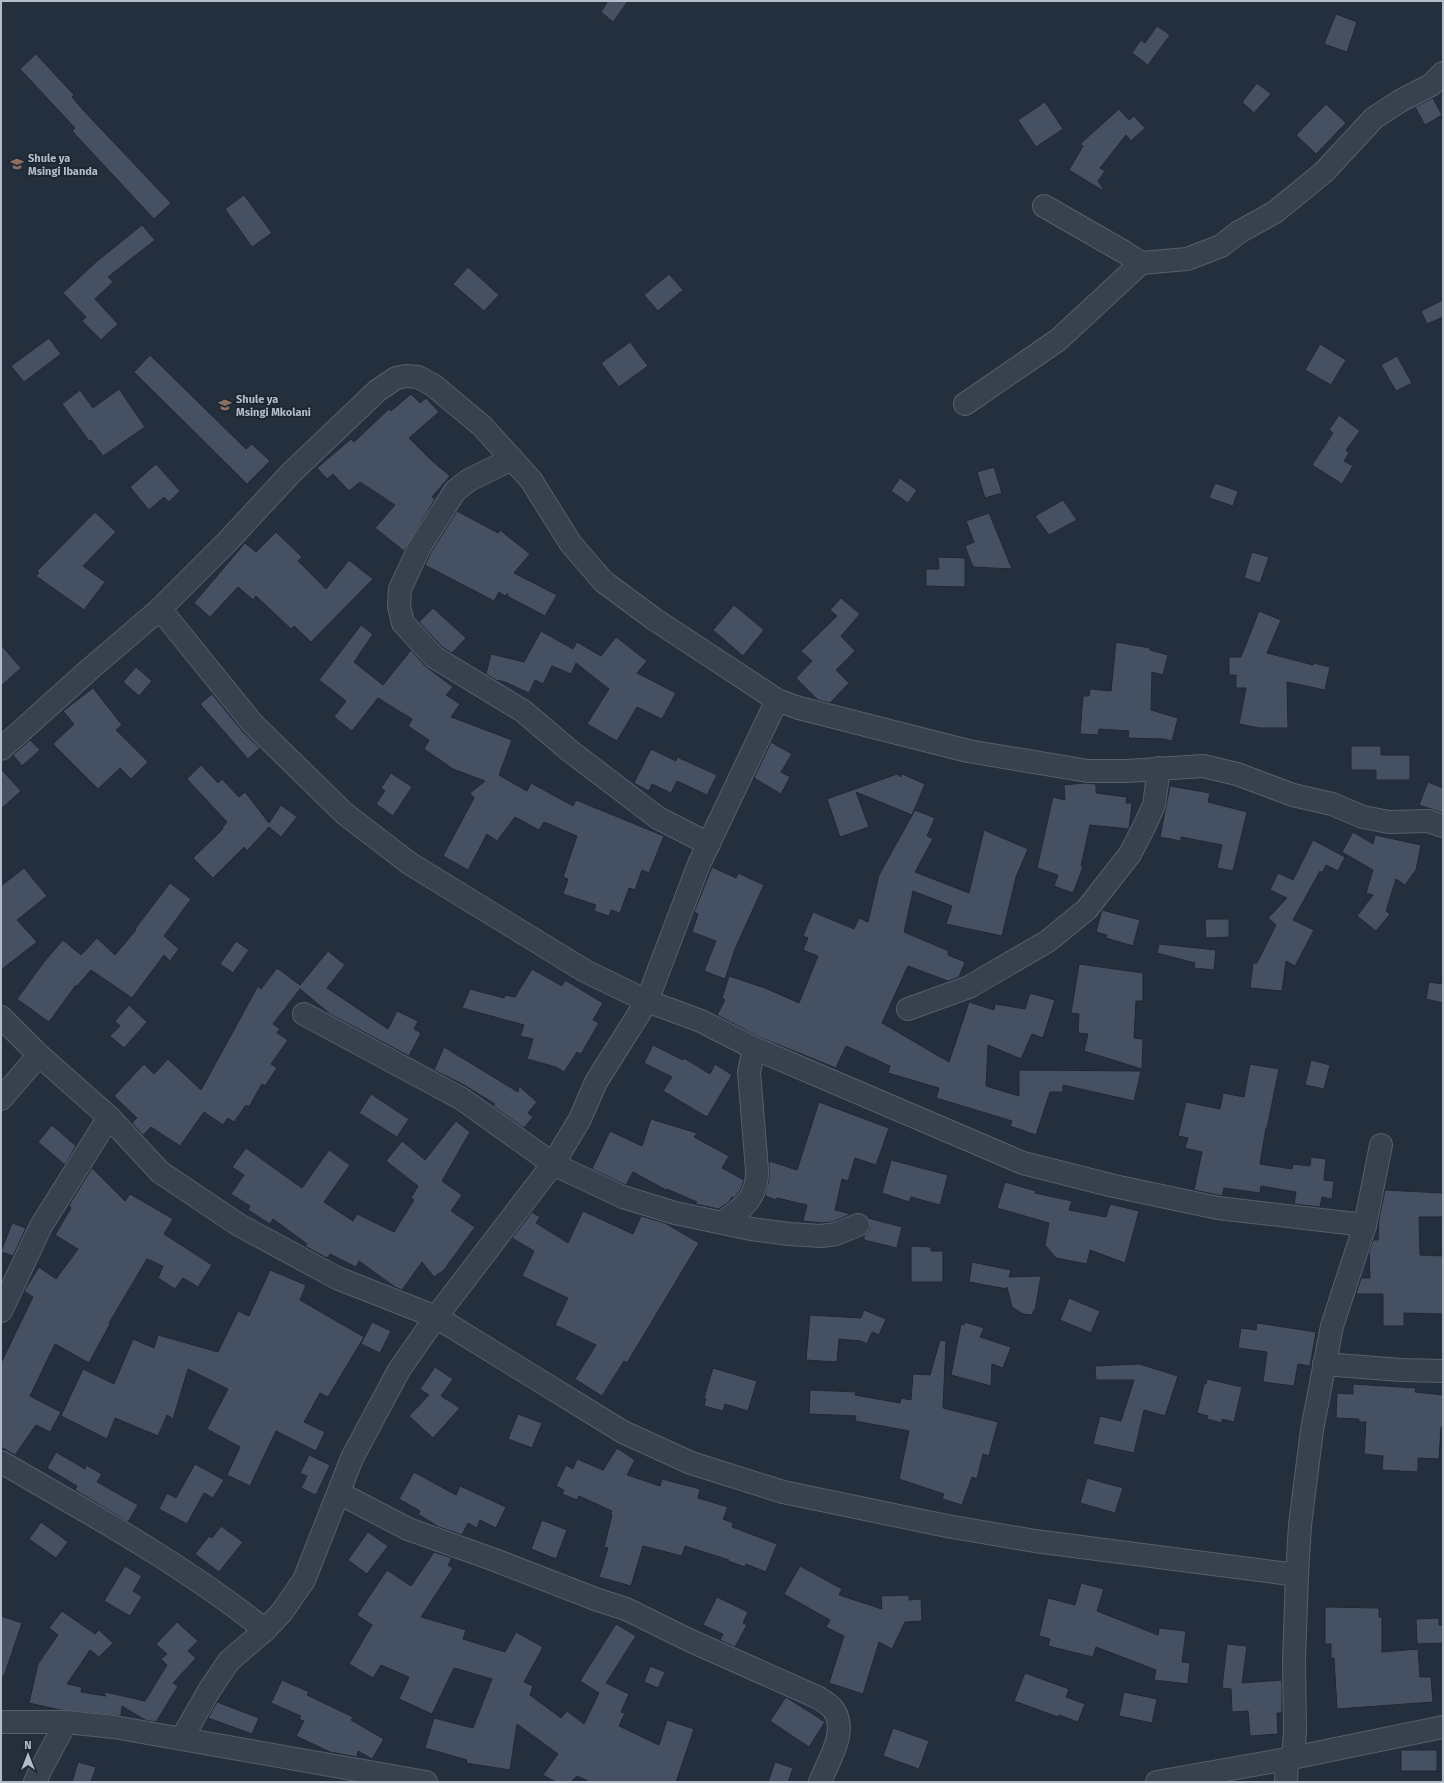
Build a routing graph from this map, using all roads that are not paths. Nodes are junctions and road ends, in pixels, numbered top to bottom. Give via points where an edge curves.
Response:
1 (1443, 73) edge
2 (1044, 206) dead end
3 (1141, 263) junction
4 (965, 404) dead end
5 (512, 459) junction
6 (160, 609) junction
7 (777, 700) junction
8 (1, 749) edge
9 (1159, 768) junction
10 (1443, 826) edge
11 (709, 844) junction
12 (647, 1002) junction
13 (908, 1009) dead end
14 (304, 1014) dead end
15 (1, 1017) edge
16 (754, 1048) junction
17 (39, 1055) junction
18 (1, 1099) edge
19 (109, 1117) junction
20 (1381, 1145) dead end
21 (553, 1164) junction
22 (723, 1222) junction
23 (858, 1225) dead end
24 (1365, 1225) junction
25 (1, 1311) edge
26 (436, 1316) junction
27 (1324, 1364) junction
28 (1443, 1371) edge
29 (1, 1462) edge
30 (339, 1493) junction
31 (1297, 1575) junction
32 (265, 1630) junction
33 (1, 1722) edge
34 (66, 1722) junction
35 (1443, 1727) edge
36 (182, 1738) junction
37 (1290, 1759) junction
38 (35, 1782) edge
39 (426, 1782) edge
40 (820, 1782) edge
41 (1157, 1782) edge
42 (1286, 1782) edge

1 - 3 street via 1431,85 1374,118 1319,177 1275,212 1239,232 1221,246 1187,259
2 - 3 street
3 - 4 street via 1058,340
5 - 6 street via 482,426 433,385 418,377 396,378 377,391 291,473
5 - 7 street via 531,480 571,544 604,582 654,619
5 - 11 street via 469,480 455,491 418,548 400,589 399,606 403,623 434,657 523,711 570,751 658,818
6 - 8 street
6 - 12 street via 253,724 344,813 416,867 585,971
7 - 9 street via 889,732 997,756 1088,771
7 - 11 street
9 - 10 street via 1202,766 1237,774 1293,795 1332,804 1363,817 1389,822 1428,821
9 - 13 street via 1154,805 1144,827 1130,854 1087,909 1048,941 970,987
11 - 12 street via 699,864
12 - 16 street via 701,1020
12 - 21 street via 596,1082 580,1119
14 - 21 street via 462,1099
15 - 17 street
16 - 22 street via 749,1072 756,1185 742,1209
16 - 24 street via 1023,1163 1218,1208
17 - 18 street
17 - 19 street
19 - 25 street via 41,1226
19 - 26 street via 160,1172 239,1226 337,1278
20 - 24 street
21 - 22 street via 623,1197 676,1213
21 - 26 street
22 - 23 street via 759,1230 821,1236 836,1234
24 - 27 street via 1332,1326
26 - 30 street via 399,1370 352,1458
26 - 31 street via 623,1432 691,1462 783,1492 947,1526 1035,1541
27 - 28 street
27 - 31 street via 1312,1430 1300,1525
29 - 32 street via 145,1547 231,1603
30 - 32 street via 304,1580 282,1612
30 - 40 street via 408,1528 626,1609 819,1698 833,1709 838,1720 839,1733
31 - 37 street via 1295,1731
32 - 36 street via 229,1661
33 - 34 street
34 - 36 street
34 - 38 street
35 - 37 street
36 - 39 street
37 - 41 street
37 - 42 street

